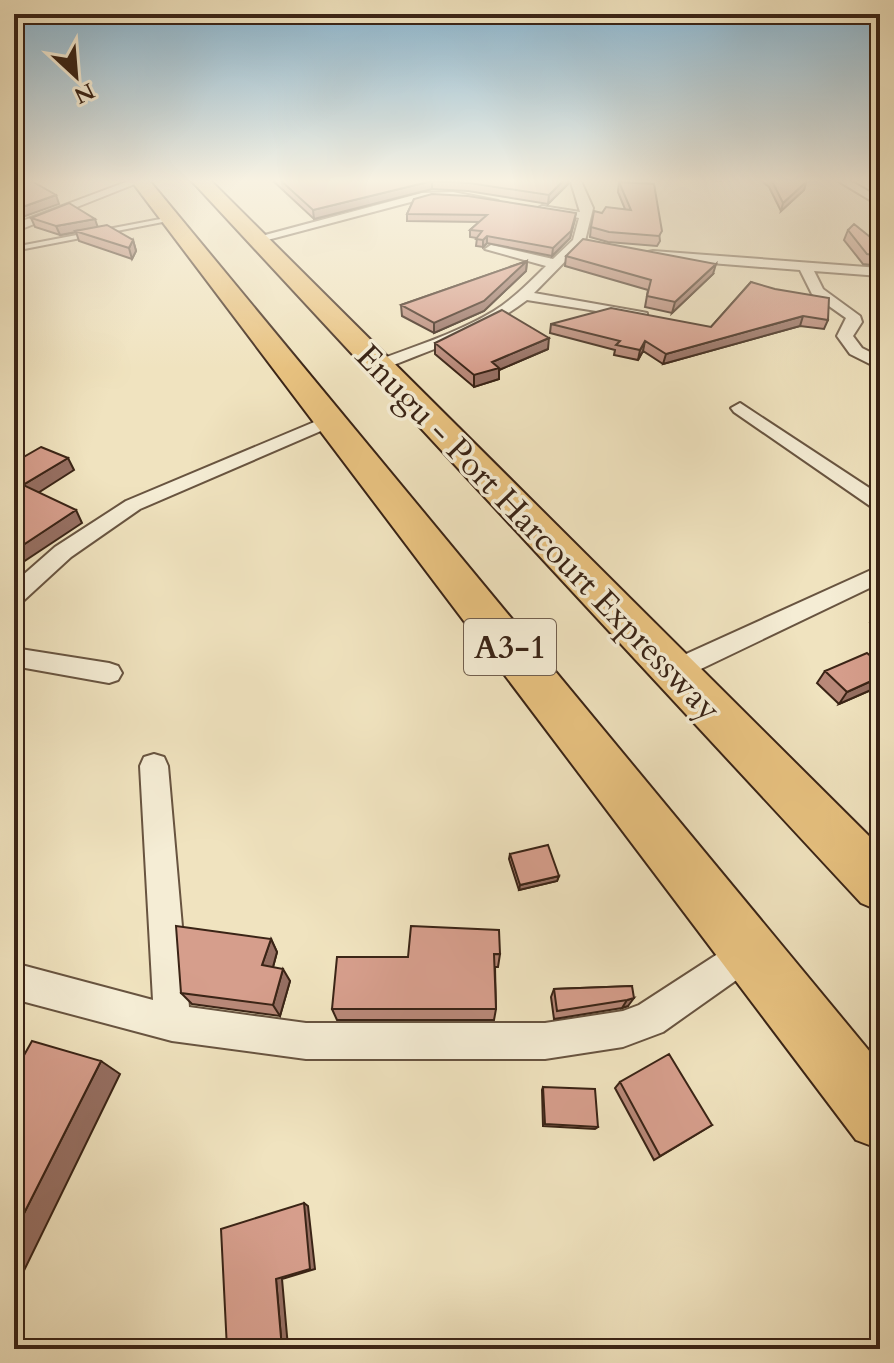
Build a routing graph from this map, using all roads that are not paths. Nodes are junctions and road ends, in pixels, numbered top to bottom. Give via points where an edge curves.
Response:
1 (47, 243) edge
2 (190, 243) edge
3 (259, 243) edge
4 (586, 243) edge
5 (14, 249) edge
6 (491, 249) edge
7 (632, 252) edge
8 (556, 264) junction
9 (806, 268) junction
10 (880, 272) edge
11 (524, 295) junction
12 (656, 318) edge
13 (880, 364) edge
14 (377, 366) junction
15 (740, 408) dead end
16 (331, 420) junction
17 (880, 504) edge
18 (25, 573) edge
19 (880, 574) edge
20 (14, 596) edge
21 (14, 657) edge
22 (673, 671) junction
23 (109, 673) dead end
24 (154, 766) dead end
25 (880, 885) edge
26 (750, 950) junction
27 (14, 981) edge
28 (172, 1023) junction
29 (880, 1116) edge

1 - 5 lane
2 - 16 highway, Enugu - Port Harcourt Expressway / A3-1
3 - 14 highway, Enugu - Port Harcourt Expressway / A3-1
4 - 8 street
6 - 8 street
7 - 9 street
8 - 11 street
9 - 10 street
9 - 13 street via 817,291 853,316 845,336 848,343
11 - 12 street
11 - 14 street via 467,330
14 - 22 highway, Enugu - Port Harcourt Expressway / A3-1
15 - 17 street
16 - 18 street via 133,505
16 - 26 highway, Enugu - Port Harcourt Expressway / A3-1
18 - 20 street
19 - 22 street
21 - 23 street
22 - 25 highway, Enugu - Port Harcourt Expressway / A3-1
24 - 28 street
26 - 28 street via 650,1019 623,1029 545,1041 306,1041
26 - 29 highway, Enugu - Port Harcourt Expressway / A3-1
27 - 28 street

